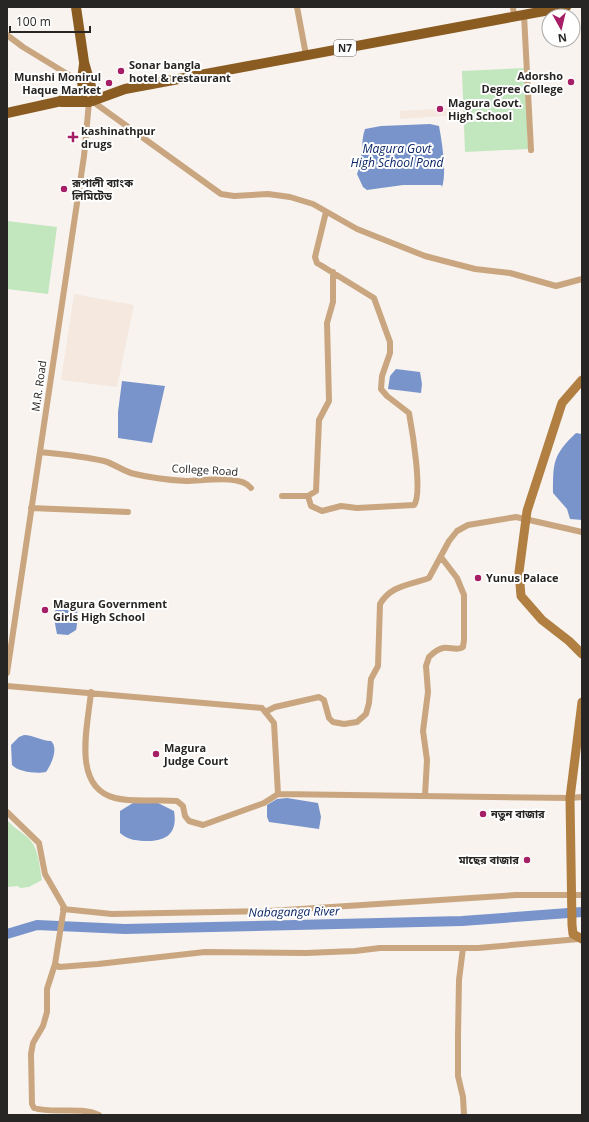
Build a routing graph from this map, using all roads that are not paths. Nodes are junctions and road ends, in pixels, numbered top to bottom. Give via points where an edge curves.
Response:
1 (76, 7) edge
2 (298, 7) edge
3 (566, 7) edge
4 (517, 13) edge
5 (7, 35) edge
6 (306, 55) junction
7 (88, 94) junction
8 (7, 113) edge
9 (531, 150) dead end
10 (326, 212) junction
11 (333, 272) junction
12 (582, 279) edge
13 (582, 380) edge
14 (40, 452) junction
15 (251, 488) dead end
16 (282, 496) dead end
17 (308, 496) junction
18 (31, 508) junction
19 (128, 512) dead end
20 (526, 519) junction
21 (582, 532) edge
22 (441, 557) junction
23 (582, 654) edge
24 (7, 673) edge
25 (7, 686) edge
26 (91, 692) junction
27 (582, 702) edge
28 (265, 712) junction
29 (278, 794) junction
30 (425, 796) junction
31 (582, 797) edge
32 (570, 798) junction
33 (7, 812) edge
34 (582, 895) edge
35 (572, 898) junction
36 (63, 908) junction
37 (582, 939) edge
38 (464, 948) junction
39 (55, 964) junction
40 (99, 1115) edge
41 (464, 1115) edge

1 - 7 highway
2 - 6 street
3 - 4 highway, N7
4 - 6 highway, N7
4 - 9 street
5 - 7 street
6 - 7 highway, N7
7 - 8 highway, N7
7 - 10 street via 221,194 268,194 290,197 313,204
7 - 14 street, M.R. Road via 82,163
10 - 11 street via 315,257 318,263
10 - 12 street via 357,229 425,256 474,269 510,273 556,286
11 - 17 street via 333,302 327,323 329,401 319,420 316,491
11 - 17 street via 374,298 379,307 390,342 390,353 381,380 381,389 409,413 417,469 417,497 414,505 357,508 340,506 322,511 311,506
13 - 20 main road via 562,403
14 - 15 street, College Road via 94,458 117,465 133,474 185,481 237,480 247,483
14 - 18 street, M.R. Road
16 - 17 street
18 - 19 street
18 - 24 street, M.R. Road
20 - 21 street
20 - 22 street via 516,517 468,525 457,531 449,540
20 - 23 main road via 519,572 521,596 542,620
22 - 28 street via 429,578 398,586 385,595 380,604 378,666 371,679 366,714 357,722 333,722 329,718 324,700 319,697 275,707
22 - 30 street via 457,578 464,595 464,640 463,648 438,650 428,661 428,692 423,731 427,760
25 - 26 street
26 - 28 street via 236,704 262,708
26 - 29 street via 86,765 94,784 104,793 115,798 177,801 183,806 189,821 202,825 264,803
27 - 32 main road
28 - 29 street via 274,723
29 - 30 street
30 - 32 street
31 - 32 street
32 - 35 main road
33 - 36 street via 39,843 45,874
34 - 35 street
35 - 36 street via 516,895 269,911 112,914
35 - 37 main road via 573,934
36 - 39 street
37 - 38 street
38 - 39 street via 380,948 306,953 219,952 59,967
38 - 41 street via 459,987 458,1076
39 - 40 street via 47,990 44,1026 33,1043 31,1054 32,1104 34,1108 41,1110

